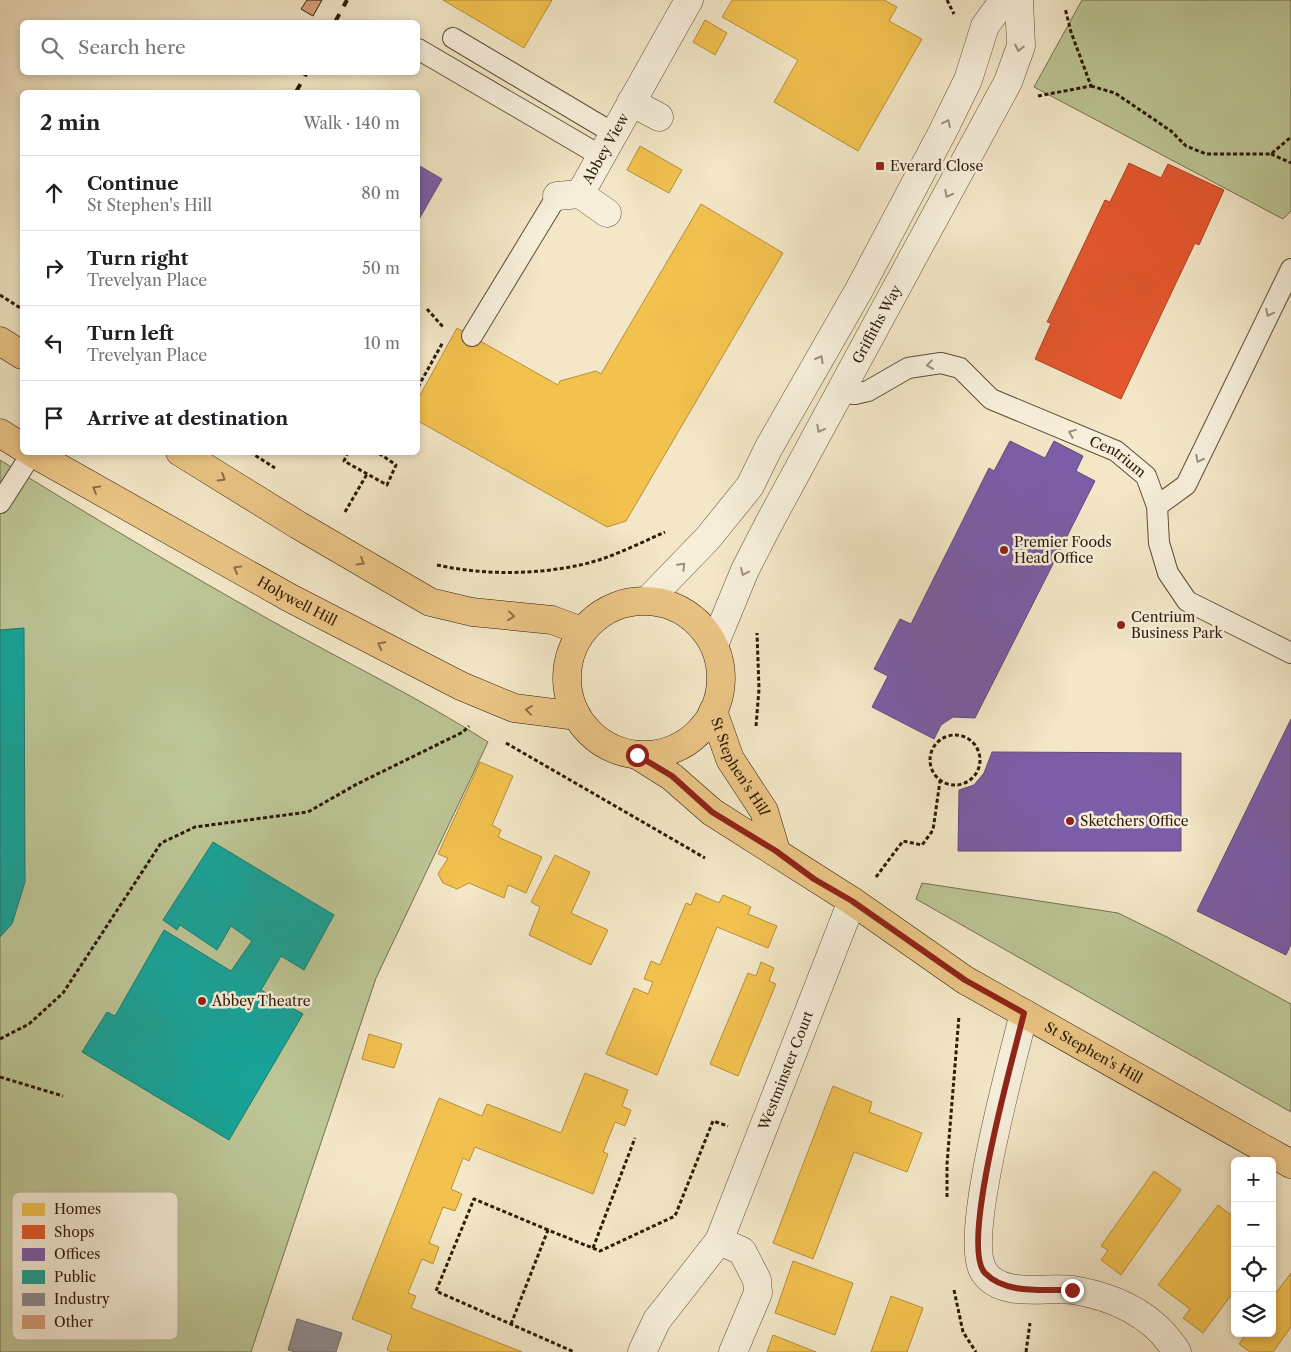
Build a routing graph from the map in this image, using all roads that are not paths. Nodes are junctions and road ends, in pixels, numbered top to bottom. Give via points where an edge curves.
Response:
1 (689, 0) edge
2 (1004, 0) edge
3 (1019, 0) edge
4 (453, 38) dead end
5 (420, 50) edge
6 (631, 102) junction
7 (658, 117) dead end
8 (607, 144) junction
9 (568, 195) junction
10 (607, 213) dead end
11 (1291, 269) edge
12 (472, 336) dead end
13 (0, 341) edge
14 (20, 354) edge
15 (839, 392) junction
16 (0, 433) edge
17 (20, 446) edge
18 (30, 455) edge
19 (35, 455) edge
20 (185, 455) edge
21 (0, 503) edge
22 (1157, 506) junction
23 (648, 600) junction
24 (582, 631) junction
25 (714, 645) junction
26 (1291, 653) edge
27 (714, 711) junction
28 (577, 716) junction
29 (637, 755) junction
30 (776, 851) junction
31 (852, 901) junction
32 (1024, 1013) junction
33 (1291, 1164) edge
34 (719, 1241) junction
35 (642, 1352) edge
36 (733, 1352) edge
37 (1177, 1352) edge

1 - 6 street, Abbey View
23 -> 2 street via 708,538 750,486 942,133 968,80 985,26
3 -> 15 street, Griffiths Way via 1021,46 1008,82
4 - 8 lane
5 - 8 lane
6 - 7 street, Abbey View
6 - 8 street, Abbey View
8 - 9 street, Abbey View
9 - 10 street, Abbey View
9 - 12 lane
11 -> 22 lane via 1186,485
13 - 14 main road
22 -> 15 lane, Centrium via 1146,476 1116,451 991,399 960,368 941,363 908,368 868,391 855,394
15 -> 25 street, Griffiths Way via 745,570
16 - 17 main road
18 - 21 lane
28 -> 19 main road, Holywell Hill via 514,708 461,686 290,598
20 -> 24 main road via 430,602 472,612 552,620
22 - 26 lane, Centrium via 1160,543 1168,573 1187,601
23 - 24 main road via 608,609
23 - 25 main road via 674,606 688,615
24 - 28 main road via 572,649 566,676
25 - 27 main road via 721,685
27 - 29 main road via 701,729 672,750
27 - 30 main road, St Stephen's Hill via 730,759 764,811
28 - 29 main road via 598,740 611,748
29 - 30 main road, St Stephen's Hill via 672,776 712,812
30 - 31 main road, St Stephen's Hill via 814,879
31 - 32 main road, St Stephen's Hill via 965,980
31 - 34 street, Westminster Court
32 - 33 main road, St Stephen's Hill
32 - 37 street via 982,1190 978,1248 983,1272 997,1284 1014,1288 1072,1290 1107,1298 1138,1312 1160,1329
34 - 35 street, Westminster Court via 658,1320
34 - 36 street via 742,1251 757,1280 758,1293

